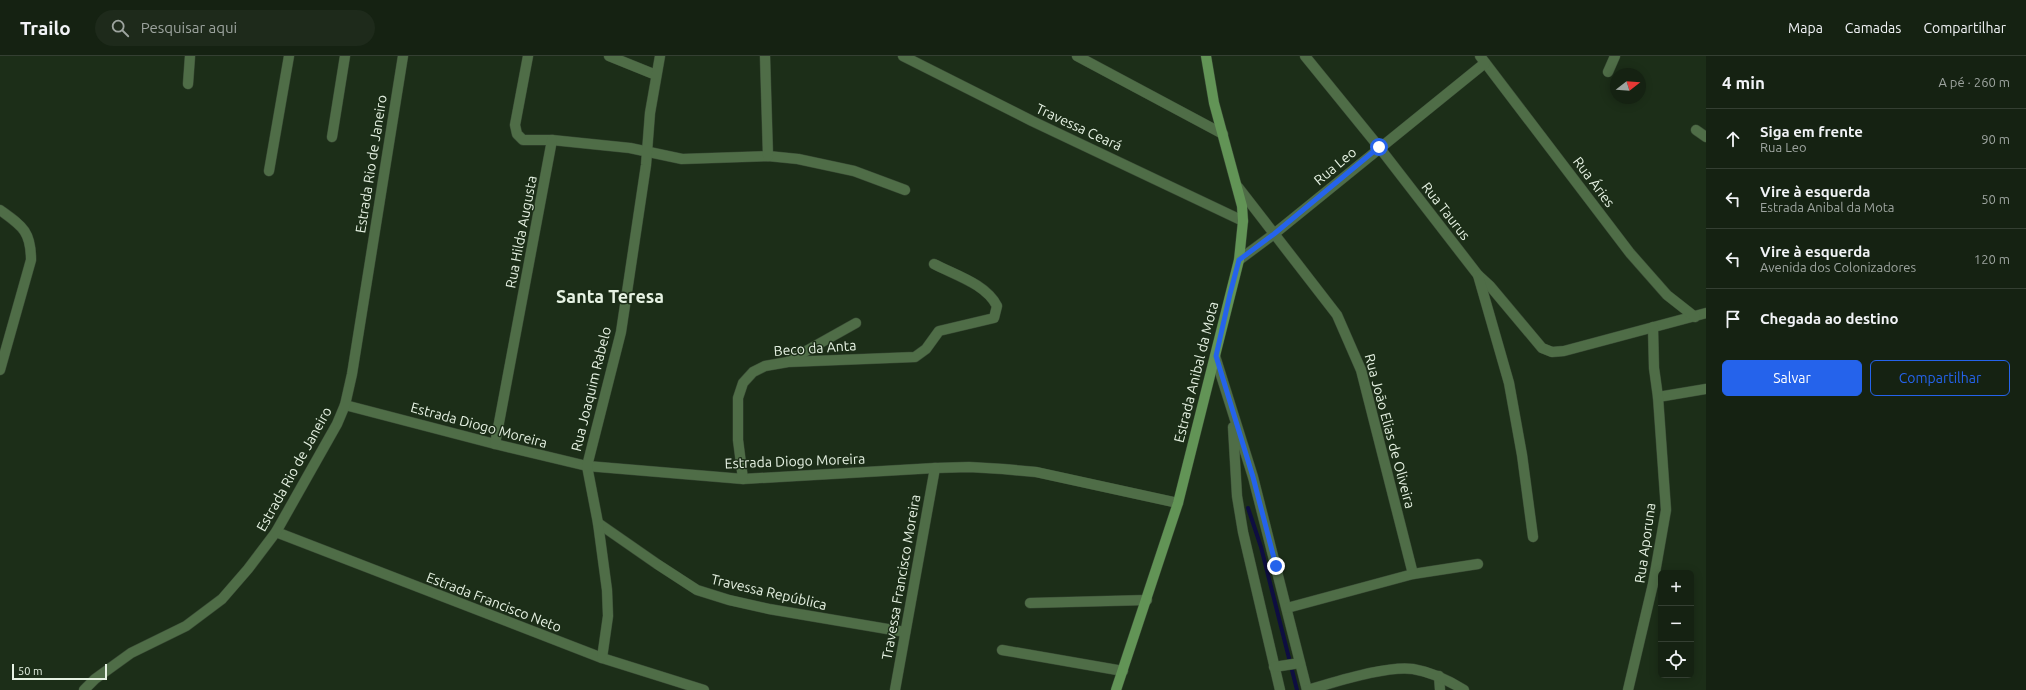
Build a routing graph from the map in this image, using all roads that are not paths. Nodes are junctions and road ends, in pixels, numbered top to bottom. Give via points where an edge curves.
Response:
1 (190, 56) edge
2 (289, 56) edge
3 (345, 56) edge
4 (403, 56) edge
5 (528, 56) edge
6 (609, 56) edge
7 (660, 56) edge
8 (765, 56) edge
9 (903, 56) edge
10 (1077, 56) edge
11 (1206, 56) edge
12 (1305, 56) edge
13 (1615, 56) edge
14 (1483, 60) edge
15 (1608, 72) dead end
16 (656, 75) junction
17 (188, 84) dead end
18 (1696, 130) dead end
19 (1223, 134) junction
20 (332, 137) dead end
21 (1706, 137) edge
22 (552, 140) junction
23 (1379, 147) junction
24 (646, 153) junction
25 (768, 156) junction
26 (269, 171) dead end
27 (1238, 187) junction
28 (905, 190) dead end
29 (0, 210) edge
30 (1243, 221) junction
31 (1274, 234) junction
32 (1239, 260) junction
33 (934, 264) dead end
34 (1478, 275) junction
35 (1706, 313) edge
36 (1695, 317) junction
37 (856, 323) dead end
38 (1653, 327) junction
39 (1216, 356) junction
40 (788, 362) junction
41 (0, 370) edge
42 (1706, 389) edge
43 (1658, 397) junction
44 (345, 405) junction
45 (1231, 409) junction
46 (495, 444) junction
47 (587, 466) junction
48 (935, 468) junction
49 (743, 479) junction
50 (1178, 503) junction
51 (598, 523) junction
52 (276, 532) junction
53 (1533, 537) dead end
54 (1478, 564) dead end
55 (1413, 574) junction
56 (1147, 600) junction
57 (1030, 603) dead end
58 (1287, 608) junction
59 (905, 632) junction
60 (1002, 650) dead end
61 (602, 658) junction
62 (1297, 663) junction
63 (1276, 667) junction
64 (1123, 672) junction
65 (1439, 676) junction
66 (84, 690) edge
67 (704, 690) edge
68 (896, 690) edge
69 (1116, 690) edge
70 (1280, 690) edge
71 (1307, 690) edge
72 (1440, 690) edge
73 (1464, 690) edge
74 (1628, 690) edge

1 - 17 street
2 - 26 street
3 - 20 street
4 - 44 street, Estrada Rio de Janeiro
5 - 22 street via 515,125 517,134 523,140
6 - 16 street
7 - 16 street, Rua Joaquim Rabelo
8 - 25 street
9 - 30 street, Travessa Ceará
10 - 19 street
11 - 19 street, Estrada Anibal da Mota via 1214,103
12 - 23 street, Rua Taurus
13 - 15 street
14 - 23 street, Rua Leo
14 - 36 street, Rua Áries via 1630,253 1667,295
16 - 24 street, Rua Joaquim Rabelo
18 - 21 street
19 - 27 street, Estrada Anibal da Mota
22 - 24 street via 630,148
22 - 46 street, Rua Hilda Augusta
23 - 31 street, Rua Leo
23 - 34 street, Rua Taurus
24 - 25 street via 682,159
24 - 47 street, Rua Joaquim Rabelo via 621,332
25 - 28 street via 798,159 854,171
27 - 30 street, Estrada Anibal da Mota
27 - 31 street, Rua Joāo Elias de Oliveira
29 - 41 street via 28,235 31,246 31,260
30 - 32 street, Estrada Anibal da Mota
31 - 32 street, Rua Leo
31 - 55 street, Rua Joāo Elias de Oliveira via 1337,315 1348,337 1361,370
32 - 39 street, Estrada Anibal da Mota
33 - 40 street, Beco da Anta via 984,290 994,299 997,306 994,318 938,331 926,349 915,357
34 - 38 street, Rua Taurus via 1503,301 1528,334 1542,348 1552,352
34 - 53 street via 1509,383
35 - 36 street
36 - 38 street
37 - 40 street
38 - 43 street
39 - 45 street
39 - 50 street, Estrada Anibal da Mota
40 - 49 street, Beco da Anta via 765,366 753,372 743,383 738,398 738,440
42 - 43 street
43 - 74 street, Rua Aporuna via 1666,510 1654,584
44 - 46 street, Estrada Diogo Moreira
44 - 52 street, Estrada Rio de Janeiro
45 - 58 street via 1253,477
45 - 63 street via 1237,496 1243,532
46 - 47 street, Estrada Diogo Moreira
47 - 49 street, Estrada Diogo Moreira
47 - 51 street, Rua Joaquim Rabelo
48 - 49 street, Estrada Diogo Moreira
48 - 50 street, Estrada Diogo Moreira via 969,467 1036,472
48 - 59 street, Travessa Francisco Moreira
50 - 56 street, Estrada Anibal da Mota
51 - 59 street, Travessa República via 697,590 769,609
51 - 61 street, Rua Joaquim Rabelo via 608,616
52 - 61 street, Estrada Francisco Neto
52 - 66 street, Estrada Rio de Janeiro via 222,599 186,626 131,653
54 - 55 street
55 - 58 street
56 - 57 street
56 - 64 street, Estrada Anibal da Mota
58 - 62 street
59 - 68 street, Travessa Francisco Moreira
60 - 64 street
61 - 67 street, Estrada Francisco Neto
62 - 63 street
62 - 71 street
63 - 70 street
64 - 69 street, Estrada Anibal da Mota
65 - 71 street via 1412,669 1382,671
65 - 72 street
65 - 73 street

